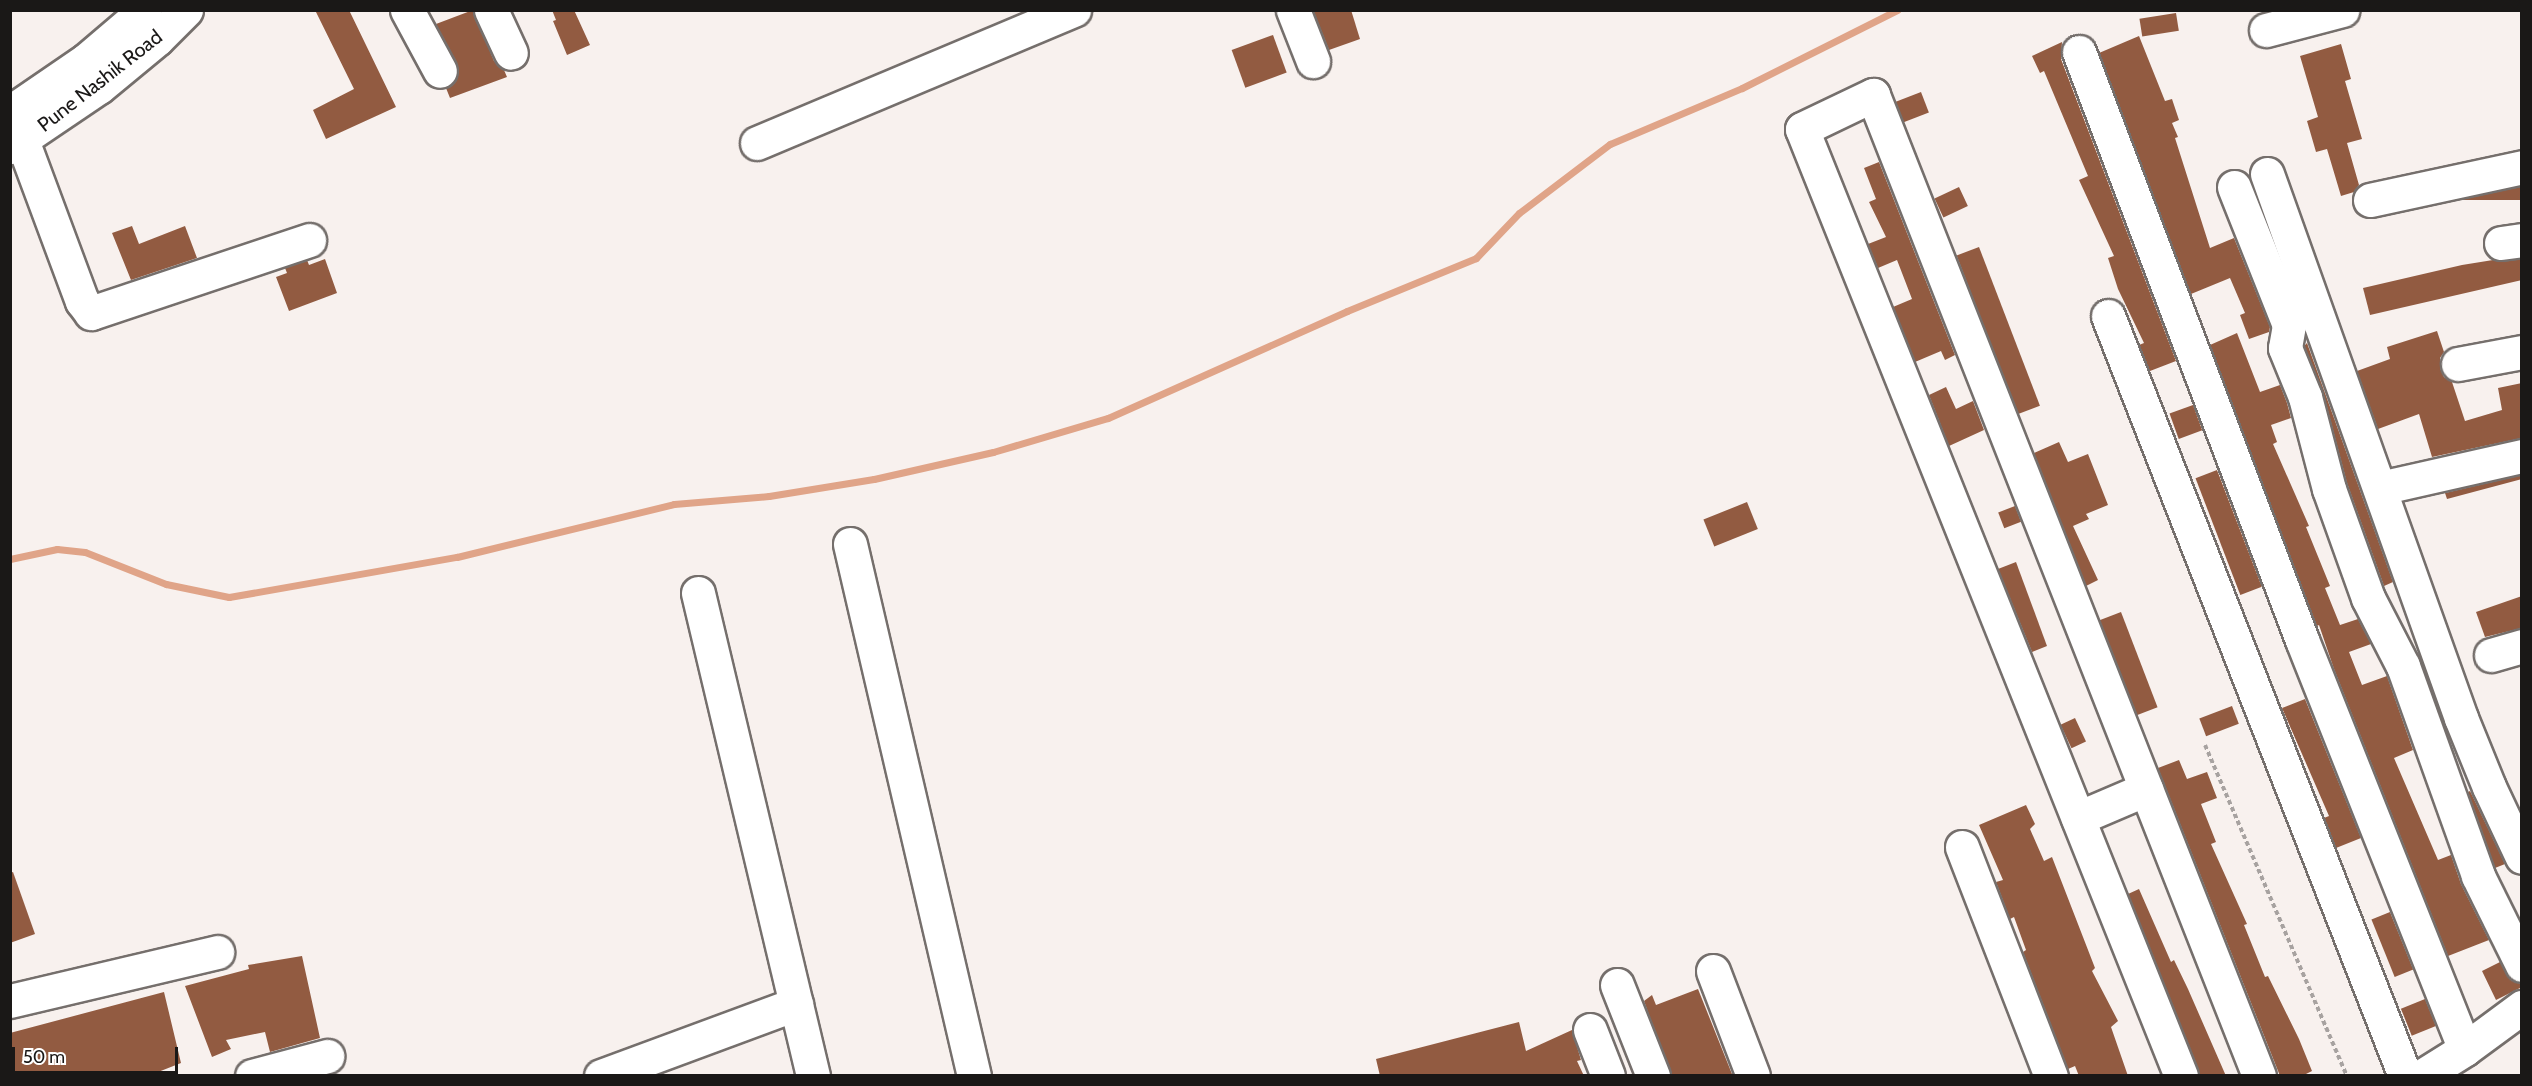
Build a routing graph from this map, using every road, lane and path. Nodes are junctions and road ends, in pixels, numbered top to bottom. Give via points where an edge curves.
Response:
1 (145, 10) edge
2 (186, 10) edge
3 (407, 10) edge
4 (491, 10) edge
5 (1074, 10) edge
6 (1293, 10) edge
7 (2342, 10) edge
8 (2266, 30) dead end
9 (511, 52) dead end
10 (2079, 52) dead end
11 (1313, 61) dead end
12 (440, 71) dead end
13 (14, 133) edge
14 (757, 143) dead end
15 (2522, 167) edge
16 (2267, 174) dead end
17 (2234, 187) dead end
18 (2370, 200) dead end
19 (309, 240) dead end
20 (2108, 316) dead end
21 (2522, 352) edge
22 (2458, 364) dead end
23 (2522, 456) edge
24 (2380, 488) junction
25 (850, 544) dead end
26 (698, 593) dead end
27 (2205, 745) dead end
28 (2146, 789) junction
29 (2078, 818) junction
30 (1962, 847) dead end
31 (2522, 857) edge
32 (217, 952) dead end
33 (2522, 965) edge
34 (1713, 971) dead end
35 (1617, 985) dead end
36 (10, 1001) edge
37 (796, 1004) junction
38 (2522, 1007) edge
39 (1590, 1030) dead end
40 (2465, 1049) junction
41 (327, 1056) dead end
42 (252, 1076) edge
43 (601, 1076) edge
44 (813, 1076) edge
45 (974, 1076) edge
46 (1608, 1076) edge
47 (1653, 1076) edge
48 (1753, 1076) edge
49 (2051, 1076) edge
50 (2181, 1076) edge
51 (2259, 1076) edge
52 (2347, 1076) edge
53 (2405, 1076) edge
54 (2422, 1076) edge

1 - 13 main road, Pune Nashik Road via 86,60
2 - 13 main road, Pune Nashik Road via 99,87
3 - 12 main road
4 - 9 main road
5 - 14 main road
6 - 11 main road
7 - 8 main road
10 - 40 main road via 2297,629
13 - 19 main road via 82,301 91,313
15 - 18 main road
16 - 24 main road
17 - 33 main road via 2289,325 2285,348 2305,397 2329,489 2368,598 2403,666 2478,876
20 - 53 main road
21 - 22 main road
23 - 24 main road
24 - 31 main road via 2461,718
25 - 45 main road
26 - 37 main road
27 - 52 path
28 - 29 main road
28 - 29 main road via 1874,95 1802,129
28 - 51 main road
29 - 50 main road
30 - 49 main road
32 - 36 main road
34 - 48 main road
35 - 47 main road
37 - 43 main road
37 - 44 main road
38 - 40 main road
39 - 46 main road
40 - 54 main road
41 - 42 main road

